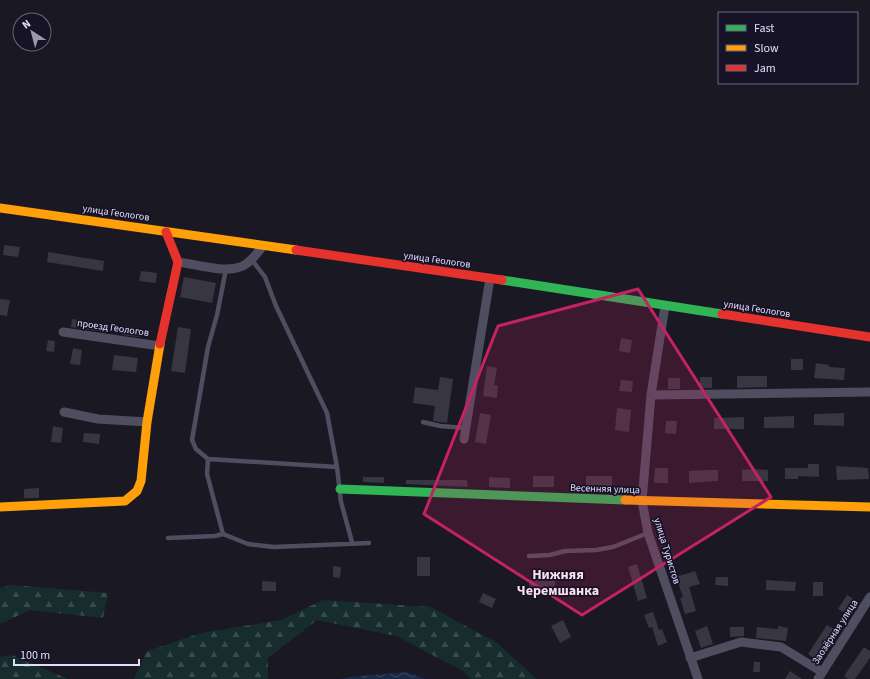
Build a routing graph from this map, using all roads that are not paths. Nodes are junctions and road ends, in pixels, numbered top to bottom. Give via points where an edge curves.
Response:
1 (0, 208) edge
2 (166, 232) junction
3 (263, 246) junction
4 (252, 260) junction
5 (178, 262) junction
6 (226, 269) junction
7 (490, 278) junction
8 (665, 306) junction
9 (64, 332) dead end
10 (870, 337) edge
11 (160, 346) junction
12 (870, 392) edge
13 (651, 395) junction
14 (64, 412) dead end
15 (147, 422) junction
16 (423, 422) dead end
17 (465, 428) junction
18 (464, 438) dead end
19 (208, 459) junction
20 (337, 467) junction
21 (340, 489) junction
22 (642, 501) junction
23 (870, 506) edge
24 (0, 507) edge
25 (648, 533) junction
26 (223, 534) junction
27 (168, 538) dead end
28 (352, 542) junction
29 (369, 543) dead end
30 (529, 556) dead end
31 (870, 597) edge
32 (690, 658) junction
33 (820, 676) edge
34 (698, 679) edge

1 - 2 street, улица Геологов
2 - 3 street, улица Геологов
2 - 5 street
3 - 4 street
3 - 7 street, улица Геологов
4 - 6 street via 241,267
4 - 20 lane via 265,277 276,306 327,413
5 - 6 street
5 - 11 street
6 - 19 lane via 208,346 192,440 196,449
7 - 8 street, улица Геологов
7 - 17 street
8 - 10 street, улица Геологов
8 - 13 street, улица Туристов
9 - 11 street, проезд Геологов
11 - 15 street
12 - 13 street
13 - 22 street, улица Туристов
14 - 15 street via 98,419
15 - 24 street via 141,481 137,491 125,501
16 - 17 lane
17 - 18 street
19 - 20 lane
19 - 26 lane via 207,474
20 - 21 lane
21 - 22 street, Весенняя улица
21 - 28 lane
22 - 23 street, Весенняя улица
22 - 25 street, улица Туристов
25 - 30 lane via 602,549
25 - 32 street, улица Туристов
26 - 27 lane
26 - 28 lane via 248,544 274,547
28 - 29 lane
31 - 33 street, Заозёрная улица
32 - 33 street via 741,642 781,646
32 - 34 street, улица Туристов

